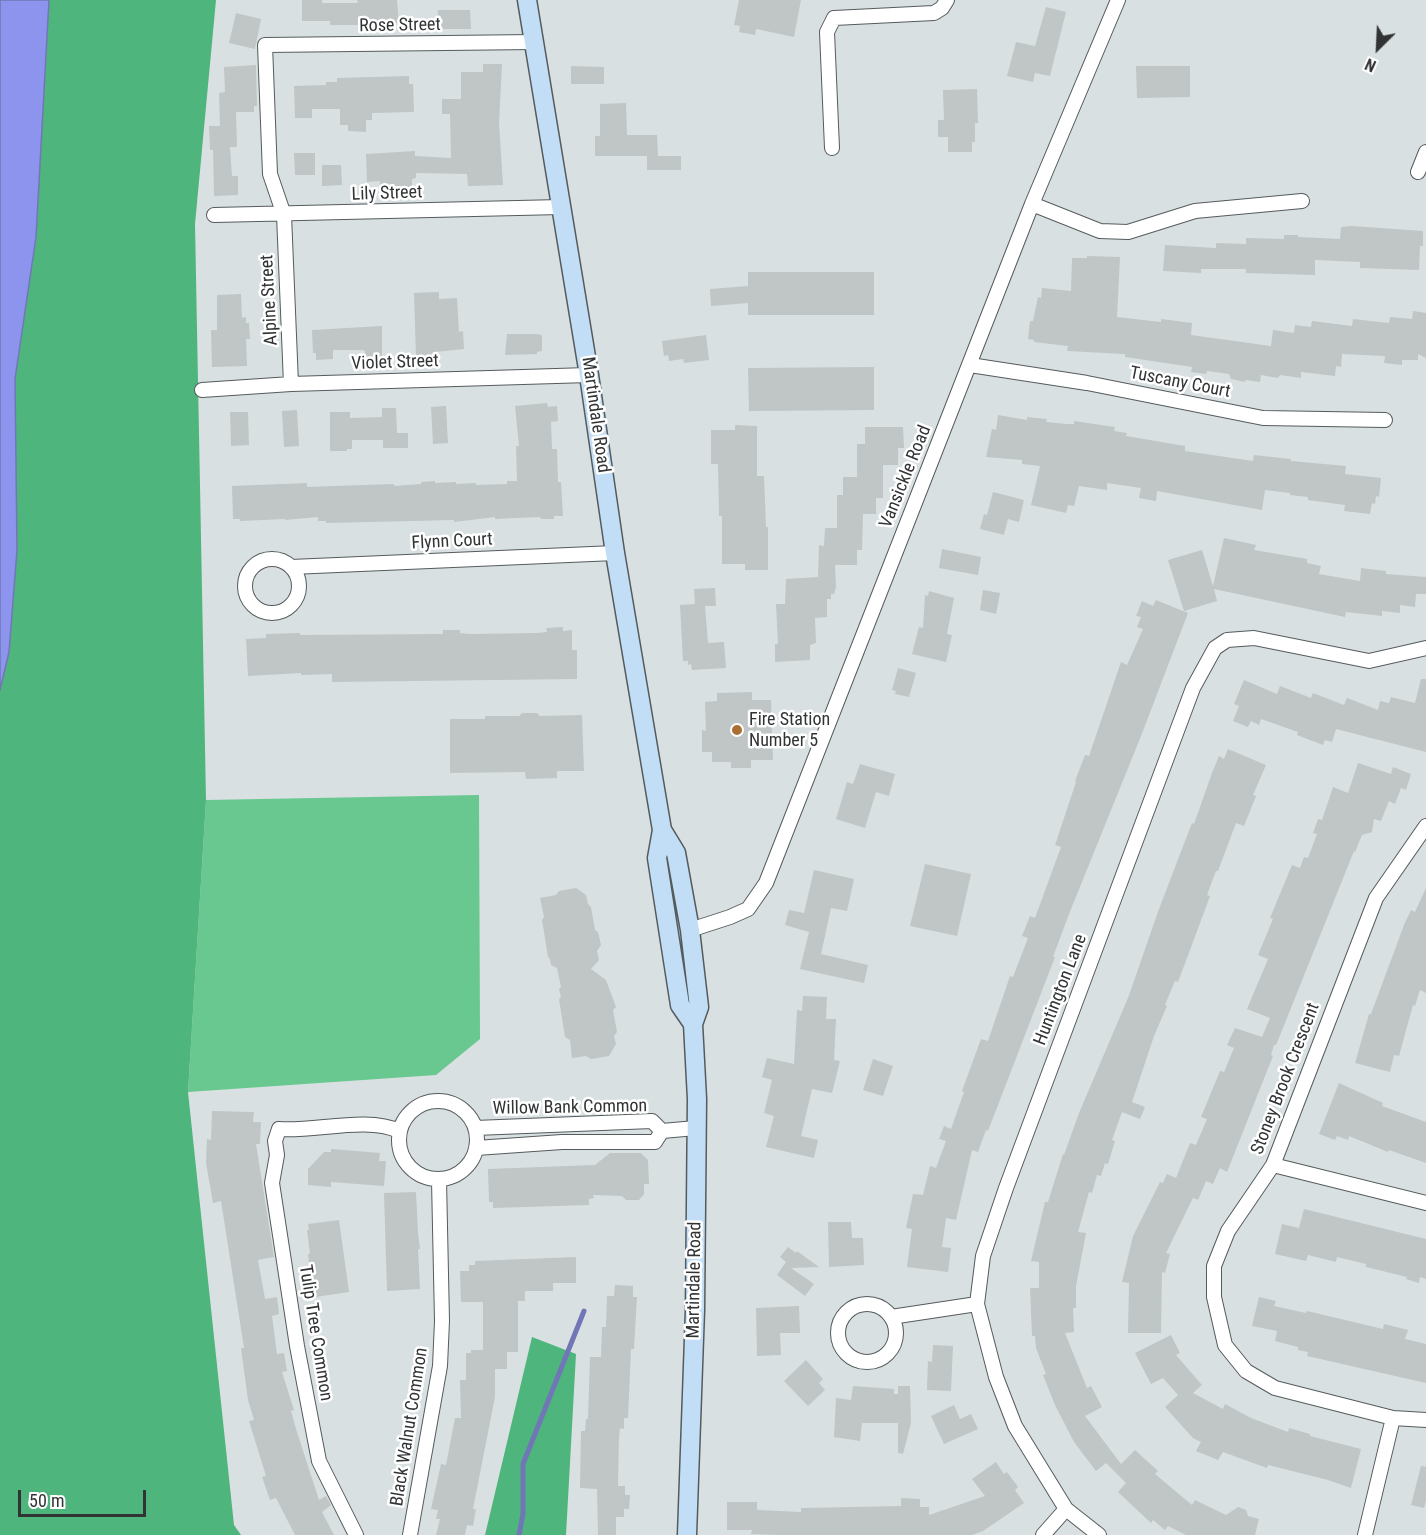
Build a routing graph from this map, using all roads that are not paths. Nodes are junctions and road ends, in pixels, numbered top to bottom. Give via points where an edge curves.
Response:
1 (527, 0) edge
2 (947, 0) edge
3 (1118, 0) edge
4 (535, 42) junction
5 (265, 45) joint
6 (832, 148) dead end
7 (1426, 152) edge
8 (1418, 172) dead end
9 (1302, 201) dead end
10 (1032, 204) junction
11 (561, 207) junction
12 (213, 215) dead end
13 (284, 215) junction
14 (970, 365) junction
15 (589, 375) junction
16 (291, 384) junction
17 (202, 390) dead end
18 (1385, 420) dead end
19 (615, 553) junction
20 (291, 567) dead end
21 (1426, 648) edge
22 (1426, 826) edge
23 (662, 830) junction
24 (690, 930) junction
25 (693, 1024) junction
26 (475, 1128) junction
27 (696, 1128) junction
28 (399, 1131) junction
29 (662, 1131) junction
30 (476, 1148) junction
31 (1273, 1165) junction
32 (440, 1180) junction
33 (1426, 1203) edge
34 (977, 1304) junction
35 (891, 1317) junction
36 (1393, 1418) junction
37 (1426, 1420) edge
38 (1066, 1509) junction
39 (356, 1535) edge
40 (410, 1535) edge
41 (687, 1535) edge
42 (1043, 1535) edge
43 (1099, 1535) edge
44 (1365, 1535) edge

1 - 4 main road, Martindale Road
2 - 6 street via 934,13 834,18 827,32
3 - 10 street, Vansickle Road
4 - 5 street, Rose Street
4 - 11 main road, Martindale Road
5 - 13 street, Alpine Street via 270,174
7 - 8 street
9 - 10 street via 1195,211 1128,232 1100,231
10 - 14 street, Vansickle Road
11 - 13 street, Lily Street
11 - 15 main road, Martindale Road
12 - 13 street, Lily Street
13 - 16 street, Alpine Street
14 - 18 street, Tuscany Court via 1087,383 1263,418
14 - 24 street, Vansickle Road via 766,883 748,909
15 - 16 street, Violet Street
15 - 19 main road, Martindale Road
16 - 17 street, Violet Street
19 - 20 street, Flynn Court
19 - 23 main road, Martindale Road
21 - 34 street, Huntington Lane via 1369,661 1254,638 1227,640 1215,648 1193,688 1006,1188 983,1256
22 - 31 street, Stoney Brook Crescent via 1376,898
23 - 24 main road, Martindale Road via 676,853
23 - 25 main road, Martindale Road via 657,858 680,1005
24 - 25 main road, Martindale Road via 699,1006
25 - 27 main road, Martindale Road
26 - 28 street via 461,1109 437,1101 413,1110
26 - 29 street, Willow Bank Common via 652,1121
26 - 30 street
27 - 29 street, Willow Bank Common
27 - 41 main road, Martindale Road
28 - 32 street via 401,1155 408,1165 416,1173
28 - 39 street, Tulip Tree Common via 364,1125 279,1129 275,1141 272,1183 319,1461
29 - 30 street, Willow Bank Common via 655,1142 562,1142
30 - 32 street via 465,1168
31 - 33 street
31 - 36 street, Stoney Brook Crescent via 1228,1231 1214,1266 1214,1297 1225,1345 1246,1371 1275,1388
32 - 40 street, Black Walnut Common via 440,1366
34 - 35 street
34 - 38 street, Huntington Lane via 996,1377 1015,1426
35 - 35 street via 876,1305 857,1305 849,1310 842,1317 837,1335 843,1352 860,1362 880,1360 894,1345 895,1326
36 - 37 street, Stoney Brook Crescent
36 - 44 street
38 - 42 street
38 - 43 street, Huntington Lane

